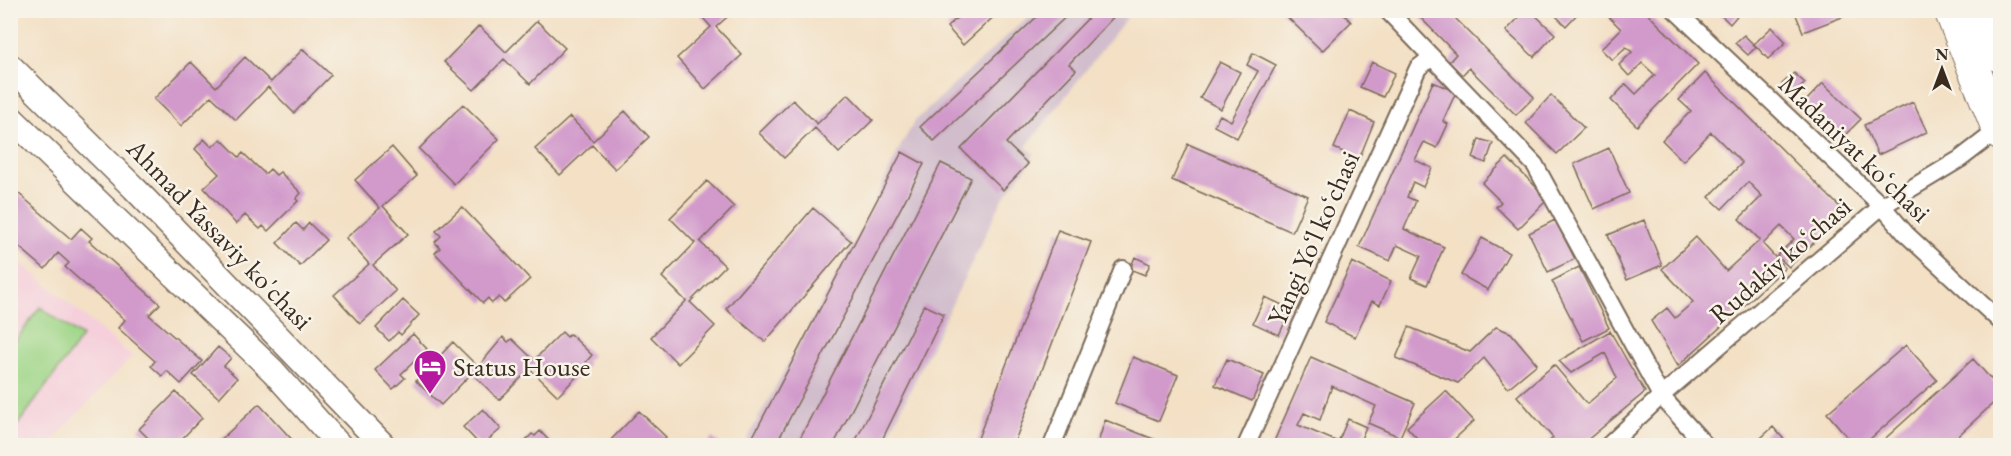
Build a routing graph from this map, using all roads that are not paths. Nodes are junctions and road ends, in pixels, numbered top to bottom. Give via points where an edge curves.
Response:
1 (1387, 10) edge
2 (1675, 10) edge
3 (1950, 10) edge
4 (1981, 10) edge
5 (2001, 56) edge
6 (1432, 57) junction
7 (10, 66) edge
8 (10, 117) edge
9 (2000, 132) edge
10 (1882, 206) junction
11 (1123, 269) dead end
12 (2001, 321) edge
13 (1661, 396) junction
14 (340, 446) edge
15 (384, 446) edge
16 (1052, 446) edge
17 (1246, 446) edge
18 (1608, 446) edge
19 (1706, 446) edge

1 - 6 street
2 - 10 street, Madaniyat koʻchasi
3 - 9 highway
4 - 5 highway
6 - 13 street via 1535,165
6 - 17 street, Yangi Yoʻl koʻchasi via 1418,68
7 - 15 main road, Ahmad Yassaviy ko'chasi
8 - 14 main road via 273,371
9 - 10 street, Rudakiy koʻchasi
10 - 12 street, Madaniyat koʻchasi via 1906,234
10 - 13 street, Rudakiy koʻchasi
11 - 16 street
13 - 18 street, Rudakiy koʻchasi
13 - 19 street

